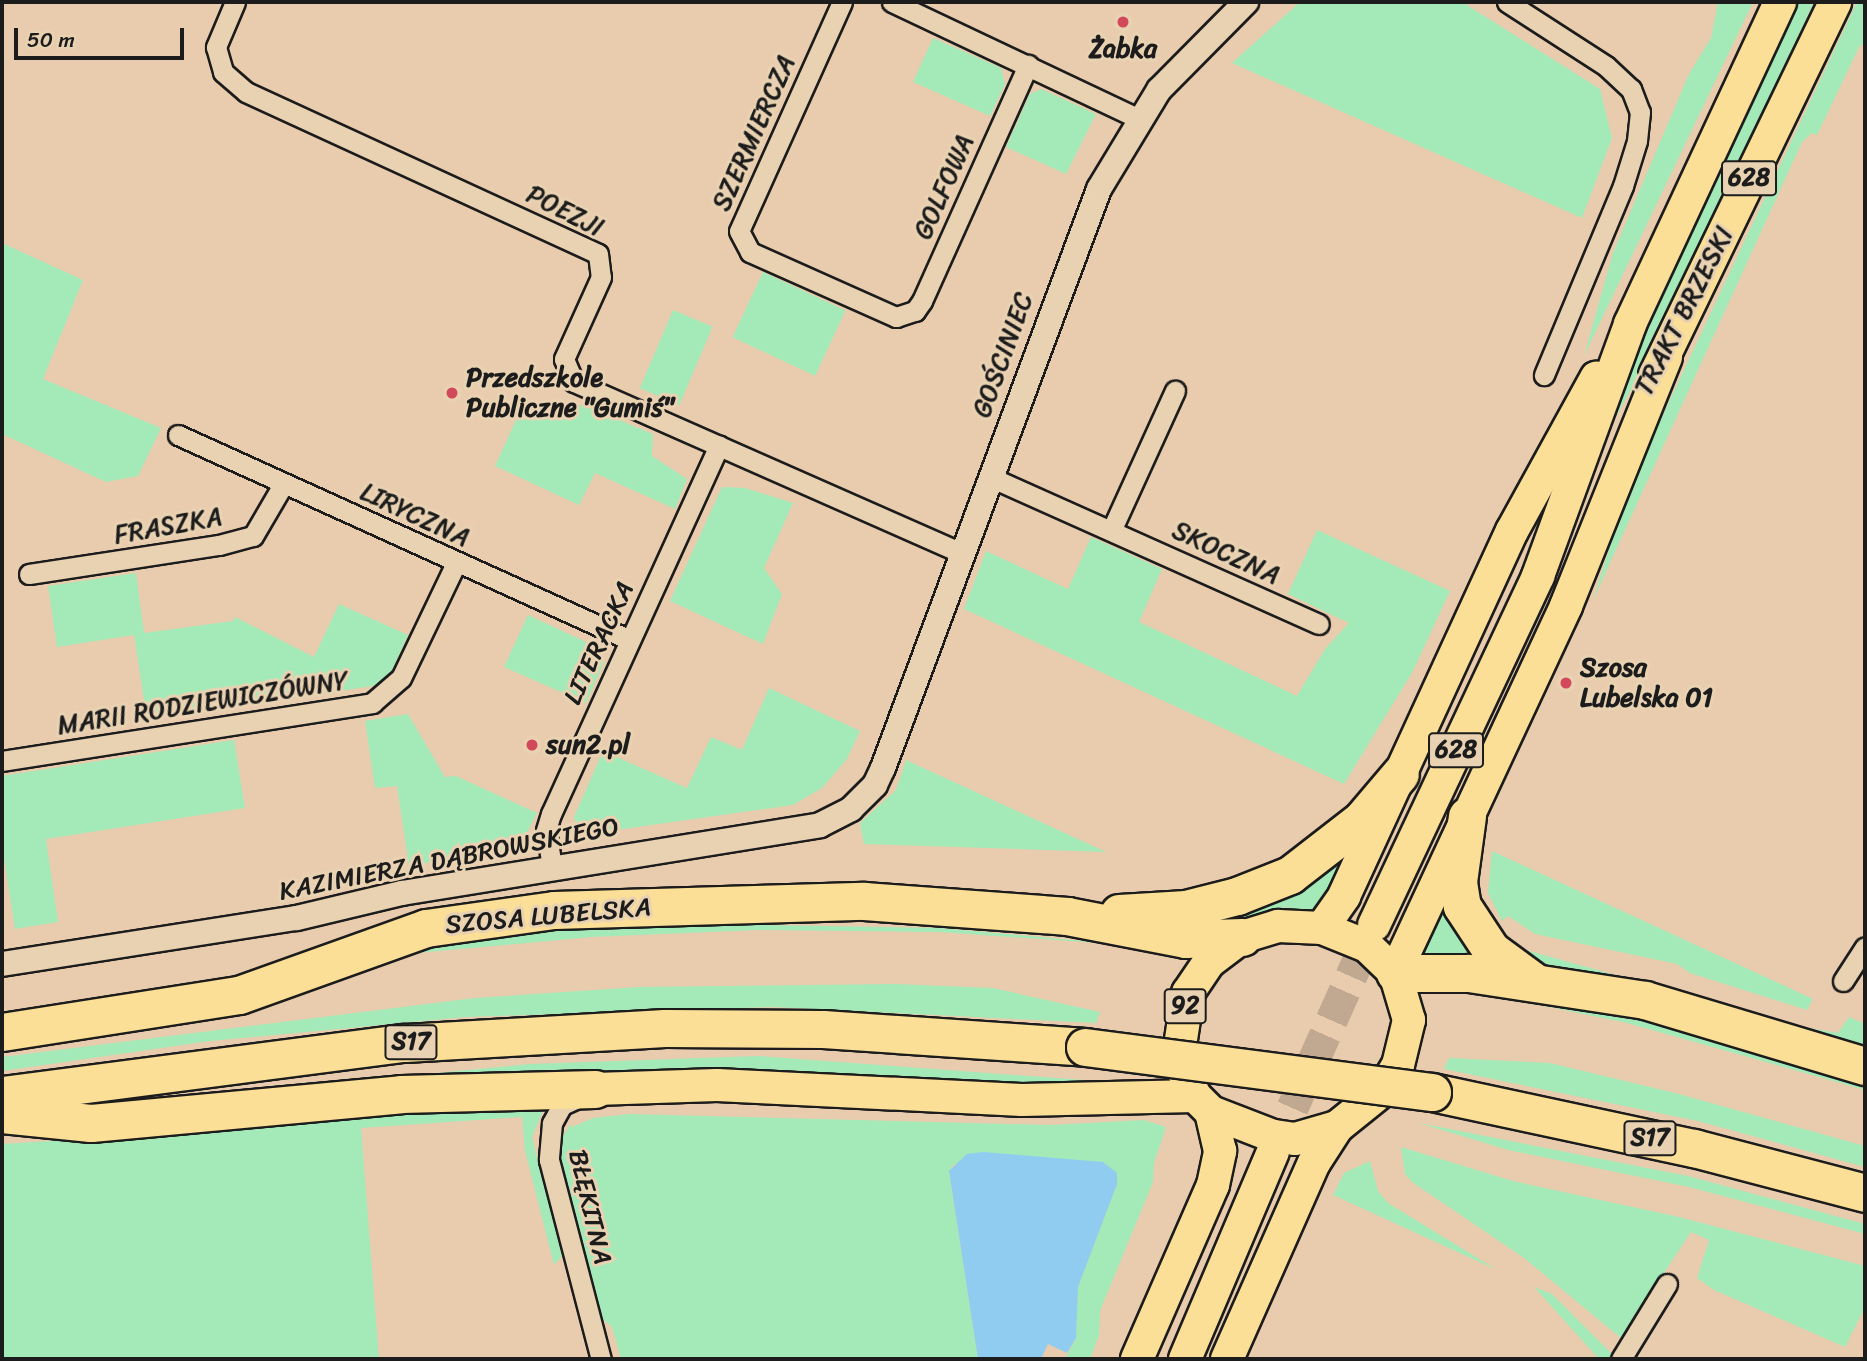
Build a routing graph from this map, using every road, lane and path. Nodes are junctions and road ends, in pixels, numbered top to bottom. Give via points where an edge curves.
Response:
1 (235, 2) edge
2 (842, 2) edge
3 (892, 2) edge
4 (1246, 2) edge
5 (1507, 2) edge
6 (1780, 2) edge
7 (1835, 2) edge
8 (1028, 65) junction
9 (1139, 118) junction
10 (897, 317) joint
11 (1630, 324) junction
12 (1666, 356) junction
13 (1544, 375) dead end
14 (1175, 391) dead end
15 (178, 435) dead end
16 (719, 445) junction
17 (990, 477) junction
18 (284, 483) junction
19 (1112, 529) junction
20 (962, 553) junction
21 (456, 563) junction
22 (29, 574) dead end
23 (1538, 576) junction
24 (1320, 624) dead end
25 (630, 640) junction
26 (2, 761) edge
27 (883, 768) joint
28 (1400, 774) junction
29 (1467, 816) junction
30 (552, 867) junction
31 (1067, 916) junction
32 (1374, 925) tunnel mouth
33 (1322, 928) junction
34 (1242, 937) junction
35 (1865, 947) edge
36 (2, 964) edge
37 (1395, 973) junction
38 (1533, 981) junction
39 (1843, 981) dead end
40 (2, 1032) edge
41 (1865, 1066) edge
42 (595, 1089) junction
43 (2, 1095) edge
44 (1203, 1104) junction
45 (2, 1114) edge
46 (1337, 1127) junction
47 (1273, 1152) tunnel mouth
48 (1865, 1193) edge
49 (1667, 1284) dead end
50 (1624, 1358) edge
51 (601, 1359) edge
52 (1137, 1359) edge
53 (1185, 1359) edge
54 (1227, 1359) edge

1 - 16 street, POEZJI via 216,47 229,79 246,92 594,251 601,260 601,277 564,359 568,374 574,382
2 - 10 street, SZERMIERCZA via 739,231 750,252
3 - 8 street
4 - 9 street, GOŚCINIEC via 1194,51
5 - 13 street via 1616,74 1631,89 1640,112 1637,141 1623,186
6 - 11 main road, TRAKT BRZESKI / 628
7 - 12 main road, TRAKT BRZESKI / 628
8 - 9 street
8 - 10 street, GOLFOWA via 922,301 915,311
9 - 17 street, GOŚCINIEC via 1086,219
11 - 23 main road, TRAKT BRZESKI / 628
11 - 28 main road via 1562,433
12 - 23 main road, TRAKT BRZESKI / 628
12 - 29 main road via 1566,606
14 - 19 street
15 - 18 street, LIRYCZNA
16 - 20 street, POEZJI
16 - 25 street, LITERACKA
17 - 19 street, SKOCZNA
17 - 20 street, GOŚCINIEC
18 - 21 street, LIRYCZNA
18 - 22 street, FRASZKA via 253,536
19 - 24 street, SKOCZNA
20 - 27 street, GOŚCINIEC
21 - 25 street, LIRYCZNA
21 - 26 street, MARII RODZIEWICZÓWNY via 401,678 372,703
23 - 32 main road, TRAKT BRZESKI / 628
25 - 30 street, LITERACKA via 551,814 547,830
27 - 30 street, KAZIMIERZA DĄBROWSKIEGO via 864,798 820,825
28 - 31 highway via 1342,837 1313,861 1261,889 1186,909
28 - 33 main road via 1344,896
29 - 37 main road
29 - 38 highway via 1458,882 1462,906 1486,945
30 - 36 street, KAZIMIERZA DĄBROWSKIEGO via 401,893 297,918
31 - 34 highway via 1185,939
31 - 40 highway, SZOSA LUBELSKA via 820,900 516,914 426,928 272,986 182,1006
33 - 34 main road, 92 via 1278,926
33 - 37 main road, 92 via 1367,946
34 - 44 main road, 92 via 1209,962 1183,1012 1184,1072
35 - 39 street
37 - 38 highway via 1451,972
37 - 46 main road, 92 via 1409,1020 1398,1065 1368,1105
38 - 41 highway via 1645,1000
42 - 44 main road via 717,1085
42 - 45 highway via 401,1094 91,1123
42 - 51 street, BŁĘKITNA via 562,1105 548,1142
43 - 48 highway, S17, bridge via 405,1042 625,1030 823,1029 1085,1047 1433,1092 1694,1148
44 - 46 main road, 92 via 1273,1136 1295,1139
44 - 52 main road via 1220,1152 1213,1185
46 - 54 main road via 1314,1163
47 - 53 main road
49 - 50 street

